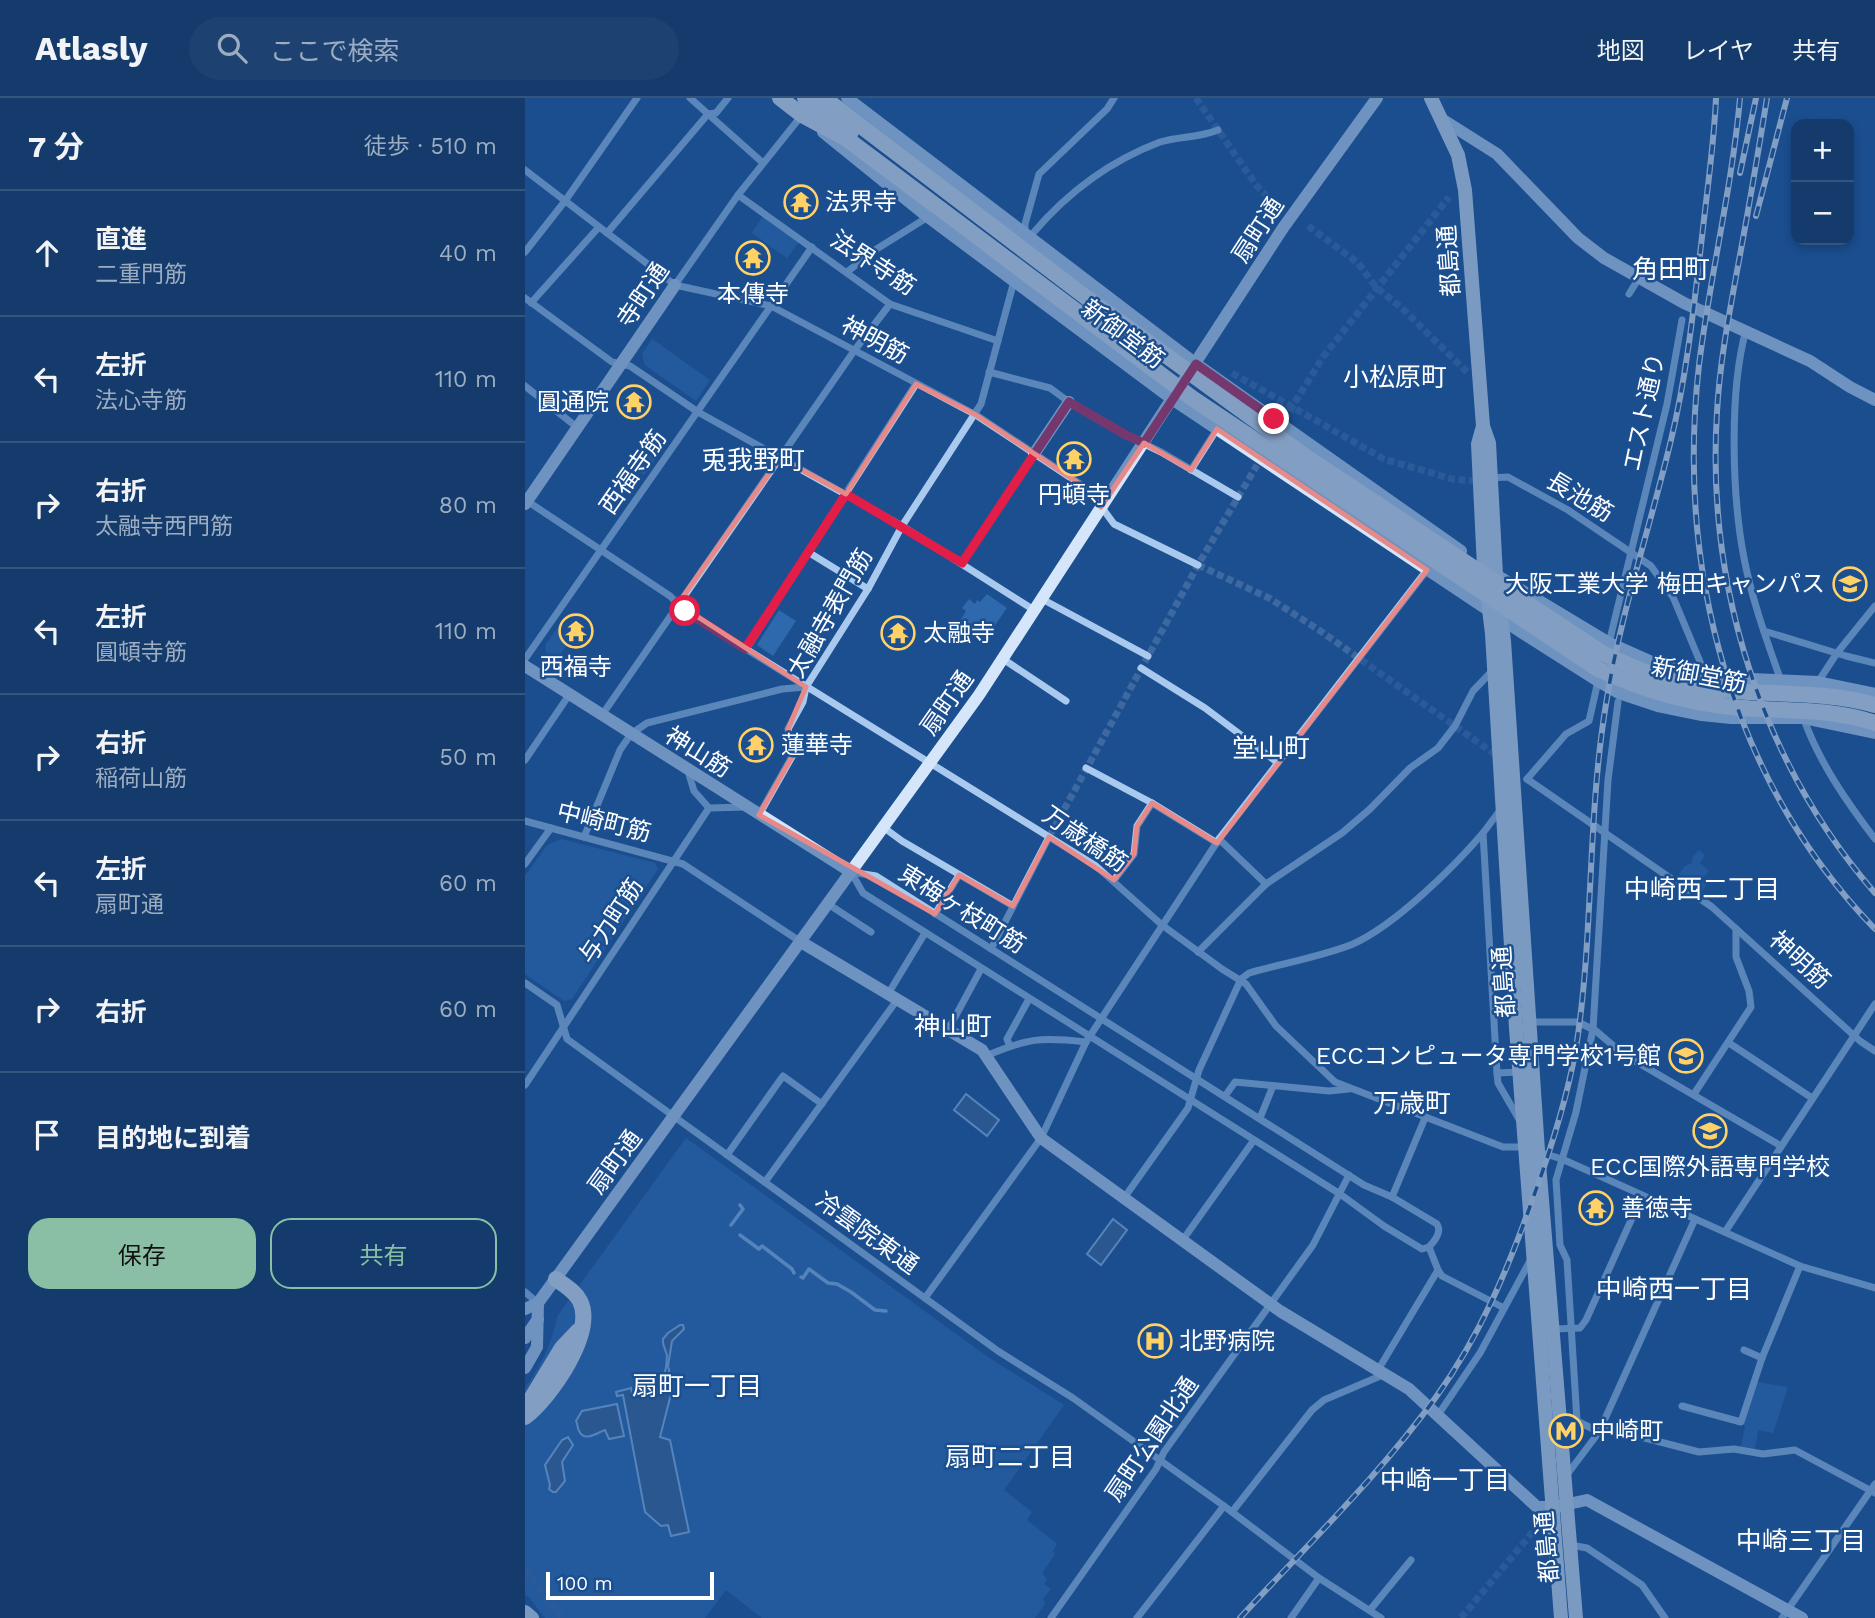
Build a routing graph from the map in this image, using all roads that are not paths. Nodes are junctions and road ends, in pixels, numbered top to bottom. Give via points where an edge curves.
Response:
1 (637, 98) edge
2 (690, 98) edge
3 (728, 98) edge
4 (781, 98) edge
5 (806, 98) edge
6 (814, 98) edge
7 (824, 98) edge
8 (837, 98) edge
9 (845, 98) edge
10 (1114, 98) edge
11 (1377, 98) edge
12 (1431, 98) edge
13 (708, 114) junction
14 (802, 115) junction
15 (1440, 118) junction
16 (1218, 130) dead end
17 (763, 163) junction
18 (525, 170) edge
19 (738, 195) junction
20 (565, 201) junction
21 (928, 216) junction
22 (598, 228) junction
23 (607, 233) junction
24 (1030, 233) junction
25 (812, 247) junction
26 (525, 252) edge
27 (847, 272) junction
28 (1639, 278) junction
29 (1014, 281) junction
30 (675, 285) junction
31 (1629, 294) dead end
32 (528, 300) edge
33 (890, 304) junction
34 (771, 306) junction
35 (1682, 320) dead end
36 (1747, 330) junction
37 (998, 341) junction
38 (854, 351) junction
39 (622, 364) junction
40 (1196, 364) junction
41 (989, 372) junction
42 (916, 384) junction
43 (525, 386) edge
44 (1172, 399) junction
45 (1875, 400) edge
46 (1069, 402) junction
47 (698, 412) junction
48 (976, 415) junction
49 (578, 428) junction
50 (1217, 429) junction
51 (1144, 443) junction
52 (1034, 454) junction
53 (1306, 457) junction
54 (780, 458) junction
55 (1286, 461) junction
56 (1191, 470) junction
57 (1485, 478) junction
58 (846, 494) junction
59 (1238, 497) dead end
60 (526, 502) edge
61 (1101, 507) junction
62 (902, 526) junction
63 (602, 550) junction
64 (808, 552) junction
65 (1632, 552) junction
66 (962, 563) junction
67 (1198, 565) tunnel mouth
68 (1483, 567) junction
69 (1427, 570) junction
70 (1496, 575) junction
71 (868, 589) junction
72 (1042, 598) junction
73 (678, 604) junction
74 (1875, 606) edge
75 (1034, 610) junction
76 (1494, 614) junction
77 (1764, 631) junction
78 (1609, 643) junction
79 (745, 649) junction
80 (1837, 653) junction
81 (1148, 656) dead end
82 (525, 659) edge
83 (1003, 659) junction
84 (1875, 663) edge
85 (525, 666) edge
86 (1141, 668) dead end
87 (1493, 670) junction
88 (1707, 677) junction
89 (1598, 681) junction
90 (1781, 682) junction
91 (1800, 682) junction
92 (1818, 682) junction
93 (806, 687) junction
94 (1875, 694) edge
95 (569, 695) junction
96 (1066, 701) dead end
97 (1618, 702) dead end
98 (1875, 705) edge
99 (1875, 714) edge
100 (602, 715) junction
101 (1803, 718) junction
102 (1875, 723) edge
103 (1875, 733) edge
104 (631, 734) junction
105 (525, 760) edge
106 (1278, 763) junction
107 (930, 764) junction
108 (1086, 768) dead end
109 (688, 771) junction
110 (1514, 781) junction
111 (1152, 803) junction
112 (1503, 806) junction
113 (746, 807) junction
114 (709, 808) junction
115 (759, 815) junction
116 (525, 821) edge
117 (883, 827) junction
118 (551, 828) junction
119 (1483, 833) junction
120 (1606, 835) junction
121 (584, 837) junction
122 (1049, 837) junction
123 (1875, 839) edge
124 (1218, 841) junction
125 (674, 860) junction
126 (525, 864) edge
127 (851, 872) junction
128 (959, 875) junction
129 (1114, 880) junction
130 (1266, 884) junction
131 (828, 904) junction
132 (1013, 906) junction
133 (935, 914) junction
134 (1162, 925) junction
135 (1736, 929) junction
136 (871, 932) dead end
137 (925, 933) junction
138 (800, 942) junction
139 (1511, 945) junction
140 (1489, 946) junction
141 (991, 950) junction
142 (1198, 952) junction
143 (981, 969) junction
144 (1241, 979) junction
145 (525, 983) edge
146 (893, 997) junction
147 (1029, 999) junction
148 (1875, 1004) edge
149 (1101, 1019) junction
150 (1523, 1025) junction
151 (563, 1027) junction
152 (1494, 1028) junction
153 (1593, 1029) junction
154 (948, 1030) junction
155 (1854, 1035) junction
156 (1088, 1040) junction
157 (1729, 1043) junction
158 (1010, 1046) junction
159 (1875, 1051) edge
160 (986, 1056) junction
161 (1520, 1072) junction
162 (1497, 1073) junction
163 (1198, 1079) junction
164 (525, 1085) edge
165 (1273, 1086) junction
166 (1354, 1088) junction
167 (1694, 1094) junction
168 (1225, 1096) junction
169 (1812, 1098) junction
170 (1191, 1101) junction
171 (822, 1104) junction
172 (674, 1116) junction
173 (1261, 1118) junction
174 (1425, 1118) junction
175 (1524, 1127) junction
176 (1041, 1138) junction
177 (1254, 1140) junction
178 (1781, 1146) junction
179 (1532, 1149) junction
180 (727, 1154) junction
181 (1562, 1159) junction
182 (1349, 1175) junction
183 (765, 1182) junction
184 (1340, 1194) junction
185 (1642, 1196) junction
186 (1392, 1197) junction
187 (1124, 1198) junction
188 (1695, 1219) junction
189 (1725, 1232) junction
190 (1182, 1241) junction
191 (1429, 1247) junction
192 (1534, 1256) junction
193 (1800, 1266) junction
194 (1438, 1270) junction
195 (556, 1279) junction
196 (1875, 1288) edge
197 (525, 1292) edge
198 (925, 1298) junction
199 (538, 1303) junction
200 (1269, 1304) junction
201 (1504, 1307) junction
202 (525, 1309) edge
203 (539, 1319) junction
204 (1571, 1328) junction
205 (580, 1329) junction
206 (1554, 1329) junction
207 (525, 1338) edge
208 (1744, 1350) dead end
209 (1762, 1358) junction
210 (525, 1368) edge
211 (1381, 1372) junction
212 (1682, 1406) dead end
213 (525, 1409) edge
214 (1438, 1415) junction
215 (525, 1416) edge
216 (1559, 1420) junction
217 (1577, 1421) junction
218 (1599, 1432) junction
219 (1159, 1460) junction
220 (1563, 1479) junction
221 (1873, 1489) edge
222 (1224, 1506) junction
223 (1561, 1506) junction
224 (1232, 1512) junction
225 (1571, 1545) junction
226 (1411, 1560) dead end
227 (1319, 1578) junction
228 (1370, 1610) junction
229 (525, 1612) edge
230 (1785, 1615) edge
231 (532, 1618) edge
232 (1051, 1618) edge
233 (1137, 1618) edge
234 (1291, 1618) edge
235 (1381, 1618) edge
236 (1561, 1618) edge
237 (1576, 1618) edge
238 (1665, 1618) edge
239 (1802, 1618) edge

1 - 20 street
2 - 13 street
3 - 13 street via 716,113
4 - 14 highway, 新御堂筋
5 - 55 highway
6 - 14 street, 寺町通
7 - 53 highway
8 - 55 highway via 875,131 940,216 1188,402
9 - 24 street, 新御堂筋
9 - 53 highway via 896,146
10 - 24 street via 1039,174 1025,224
11 - 40 street, 扇町通 via 1288,222
12 - 15 main road, 都島通
13 - 17 street
13 - 23 street
14 - 17 street, 寺町通
14 - 21 street, 新御堂筋
14 - 55 highway via 847,139 1181,390
15 - 28 street via 1497,154 1577,238
15 - 57 main road, 都島通 via 1458,155 1465,190 1483,426 1489,443
16 - 24 street via 1163,141 1113,163 1064,199
17 - 19 street, 寺町通
18 - 20 street, 神明筋
19 - 25 street, 法界寺筋
19 - 30 street, 寺町通
20 - 22 street, 神明筋
20 - 26 street
21 - 27 street
21 - 29 street, 新御堂筋
22 - 23 street, 神明筋
22 - 32 street
23 - 30 street, 神明筋
24 - 29 street, 太融寺表門筋
24 - 40 street, 新御堂筋
25 - 27 street, 法界寺筋
25 - 34 street, 西福寺筋
27 - 33 street, 法界寺筋
28 - 31 street
28 - 36 street
29 - 37 street, 太融寺表門筋
29 - 44 street, 新御堂筋
30 - 34 street, 神明筋
30 - 39 street, 寺町通
32 - 39 street via 612,362
33 - 37 street, 法界寺筋
33 - 38 street
34 - 38 street, 神明筋
34 - 47 street, 西福寺筋
35 - 65 street, エスト通り
36 - 45 street
36 - 77 street via 1738,383 1735,466 1744,559
37 - 41 street, 太融寺表門筋
38 - 42 street, 神明筋
38 - 54 street
39 - 47 street
39 - 49 street, 寺町通
40 - 44 street, 扇町通
40 - 68 street, 新御堂筋
41 - 46 street via 1050,388
41 - 48 street, 太融寺表門筋
42 - 48 street, 神明筋
42 - 58 street
43 - 49 street
44 - 50 street, 新御堂筋
44 - 51 street, 扇町通
46 - 51 street
46 - 52 street
47 - 54 street
47 - 63 street, 西福寺筋
48 - 52 street, 神明筋
48 - 62 street, 太融寺表門筋
49 - 60 street, 寺町通
50 - 56 street
50 - 69 street, 新御堂筋
51 - 56 street
51 - 61 street, 扇町通
52 - 61 street, 神明筋 via 1089,490
52 - 66 street
53 - 98 highway via 1602,653 1635,669 1717,690
54 - 58 street
54 - 73 street
55 - 102 highway, 新御堂筋 via 1598,669 1631,684 1685,700 1826,712
56 - 59 street
57 - 65 street, 長池筋 via 1508,477
57 - 68 main road, 都島通
57 - 70 main road, 都島通
58 - 62 street
58 - 64 street
60 - 63 street, 万歳橋筋
61 - 67 street, 神明筋 via 1114,524
61 - 72 street, 扇町通
62 - 66 street
62 - 71 street, 太融寺表門筋
63 - 73 street, 万歳橋筋
63 - 82 street, 西福寺筋
64 - 71 street
64 - 79 street
65 - 78 street, エスト通り
65 - 88 street, 長池筋 via 1651,566 1673,597
66 - 75 street
68 - 70 street, 新御堂筋
68 - 76 main road, 都島通
69 - 76 street, 新御堂筋
69 - 106 street
70 - 76 main road, 都島通
70 - 78 street, 新御堂筋
71 - 93 street, 太融寺表門筋
72 - 75 street, 扇町通
72 - 81 street
73 - 79 street, 万歳橋筋
73 - 100 street
74 - 80 street
75 - 83 street, 扇町通
76 - 87 main road, 都島通
76 - 89 street, 新御堂筋
76 - 110 main road, 都島通 via 1504,641
77 - 80 street
77 - 90 street
78 - 88 street, 新御堂筋 via 1654,663
79 - 93 street, 万歳橋筋
80 - 84 street
80 - 92 street
83 - 96 street
83 - 107 street, 扇町通
85 - 95 street, 神山筋
86 - 106 street via 1205,708
87 - 110 main road, 都島通
87 - 130 street via 1473,691 1438,748 1331,840
88 - 90 street, 新御堂筋
89 - 101 street, 新御堂筋 via 1658,706 1702,715
89 - 110 street via 1589,721 1566,734
90 - 91 street, 新御堂筋
91 - 92 street, 新御堂筋
91 - 101 street
92 - 94 street, 新御堂筋
93 - 104 street via 647,723
93 - 107 street, 万歳橋筋
93 - 115 street, 太融寺表門筋 via 788,729 793,755
95 - 100 street, 神山筋
95 - 105 street
97 - 120 street
99 - 101 highway
100 - 104 street, 神山筋
101 - 103 street, 新御堂筋
101 - 123 street via 1844,799
104 - 109 street, 神山筋
104 - 121 street
106 - 124 street
107 - 117 street, 扇町通
107 - 122 street, 万歳橋筋
108 - 111 street
109 - 113 street, 神山筋
109 - 114 street via 694,791
110 - 112 main road, 都島通
110 - 120 street, 神明筋
110 - 150 main road, 都島通
111 - 124 street
111 - 129 street via 1137,826 1133,854
112 - 119 street
112 - 139 main road, 都島通
113 - 114 street
113 - 115 street, 神山筋
114 - 125 street, 与力町筋
115 - 127 street, 神山筋
116 - 118 street, 中崎町筋
117 - 127 street, 扇町通
117 - 128 street
118 - 121 street, 中崎町筋
118 - 126 street
119 - 140 street
119 - 144 street via 1379,929 1351,944
120 - 135 street, 神明筋
120 - 153 street
121 - 125 street, 中崎町筋
122 - 129 street, 万歳橋筋
122 - 132 street
124 - 130 street
124 - 134 street
125 - 138 street, 中崎町筋
125 - 151 street, 与力町筋
127 - 131 street, 扇町通
127 - 133 street, 東梅ヶ枝町筋 via 876,876
127 - 137 street, 東梅ヶ枝町筋 via 863,893
128 - 132 street
128 - 133 street
129 - 134 street, 万歳橋筋
130 - 142 street
131 - 136 street
131 - 138 street, 扇町通
132 - 141 street
133 - 141 street, 東梅ヶ枝町筋
134 - 142 street, 万歳橋筋
134 - 149 street
135 - 155 street, 神明筋
135 - 157 street via 1736,957 1751,1007
137 - 143 street, 東梅ヶ枝町筋
137 - 146 street
138 - 146 street
138 - 172 street, 扇町通
139 - 140 street
139 - 150 main road, 都島通
140 - 152 street
141 - 149 street, 東梅ヶ枝町筋
142 - 144 street, 万歳橋筋
143 - 147 street, 東梅ヶ枝町筋
143 - 154 street
144 - 163 street
144 - 166 street via 1298,1049 1335,1082
145 - 151 street, 冷雲院東通 via 557,1005
146 - 154 street
146 - 171 street
147 - 156 street, 東梅ヶ枝町筋
147 - 158 street via 1007,1039
148 - 155 street
149 - 156 street
149 - 163 street, 東梅ヶ枝町筋
150 - 152 street
150 - 153 street via 1578,1022
150 - 161 main road, 都島通
150 - 179 main road, 都島通
151 - 164 street, 与力町筋
151 - 172 street, 冷雲院東通 via 567,1039
152 - 162 street
153 - 167 street via 1623,1054
153 - 181 street
154 - 160 street
155 - 159 street, 神明筋
155 - 169 street
156 - 158 street via 1046,1038
156 - 170 street, 東梅ヶ枝町筋
156 - 176 street
157 - 167 street
157 - 169 street
158 - 160 street
160 - 176 street
161 - 162 street
161 - 175 main road, 都島通
162 - 175 street via 1498,1083
163 - 168 street, 東梅ヶ枝町筋
163 - 170 street
165 - 166 street via 1329,1091
165 - 168 street via 1235,1082
165 - 173 street
166 - 174 street
167 - 178 street
168 - 173 street, 東梅ヶ枝町筋
169 - 178 street
170 - 177 street, 東梅ヶ枝町筋
170 - 187 street
171 - 180 street via 783,1076
171 - 183 street
172 - 180 street, 冷雲院東通
172 - 195 street, 扇町通
173 - 182 street, 東梅ヶ枝町筋
174 - 179 street via 1503,1147
174 - 186 street
175 - 179 main road, 都島通
176 - 187 street
176 - 198 street
177 - 184 street, 東梅ヶ枝町筋
177 - 190 street
178 - 189 street
179 - 181 street
179 - 192 main road, 都島通
179 - 206 main road, 都島通
180 - 183 street, 冷雲院東通
181 - 185 street
181 - 204 street via 1556,1180
182 - 184 street, 扇町公園北通
182 - 186 street, 東梅ヶ枝町筋
183 - 198 street, 冷雲院東通
184 - 191 street, 東梅ヶ枝町筋 via 1422,1249
184 - 200 street, 扇町公園北通 via 1313,1245
185 - 188 street
185 - 204 street via 1586,1320 1580,1328
186 - 191 street, 東梅ヶ枝町筋 via 1437,1224 1439,1234
187 - 190 street
188 - 189 street
188 - 218 street
189 - 193 street
190 - 200 street
191 - 194 street
192 - 201 street
192 - 223 main road, 都島通
193 - 196 street
193 - 209 street
194 - 201 street
194 - 211 street
195 - 199 street, 扇町通
195 - 205 highway via 578,1298
197 - 199 street
198 - 219 street, 冷雲院東通
199 - 202 street
199 - 203 street
200 - 211 street
200 - 219 street, 扇町公園北通
201 - 214 street via 1480,1353
203 - 207 street
203 - 210 street via 537,1347
204 - 206 street
204 - 217 street
205 - 213 highway via 562,1348
205 - 215 highway
206 - 216 main road, 都島通
208 - 209 street
209 - 212 street via 1741,1422
211 - 214 street
211 - 224 street via 1312,1410
214 - 223 street via 1537,1507
216 - 217 street
216 - 220 main road, 都島通
217 - 218 street
218 - 220 street
218 - 221 street via 1606,1429 1699,1452 1795,1450
219 - 222 street, 冷雲院東通
219 - 232 street, 扇町公園北通
220 - 223 main road, 都島通
221 - 230 street
222 - 224 street, 冷雲院東通
222 - 233 street
223 - 225 main road, 都島通
223 - 230 street via 1587,1500
223 - 236 main road, 都島通
224 - 227 street, 冷雲院東通
225 - 237 main road, 都島通
225 - 238 street via 1587,1548 1642,1586
226 - 228 street
227 - 228 street, 冷雲院東通
227 - 234 street
228 - 235 street, 冷雲院東通
229 - 231 main road
230 - 239 street

